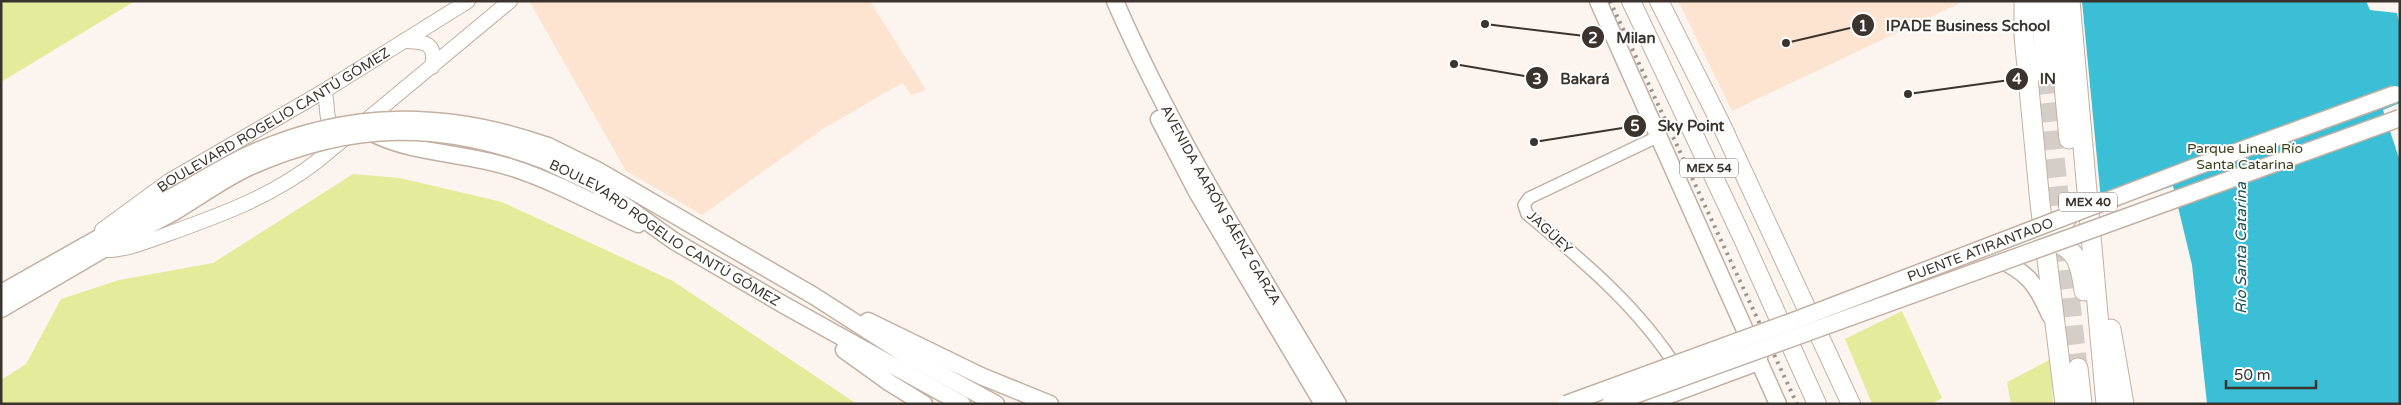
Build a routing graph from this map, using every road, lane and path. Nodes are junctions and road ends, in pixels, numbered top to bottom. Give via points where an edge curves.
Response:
1 (468, 1) edge
2 (510, 1) edge
3 (1104, 1) edge
4 (1115, 1) edge
5 (1598, 1) edge
6 (1659, 1) edge
7 (1669, 1) edge
8 (2024, 1) edge
9 (2041, 1) edge
10 (2059, 1) edge
11 (2070, 1) edge
12 (1631, 2) edge
13 (404, 41) junction
14 (1681, 46) junction
15 (432, 67) junction
16 (2046, 75) tunnel mouth
17 (324, 91) junction
18 (2398, 92) edge
19 (2400, 118) edge
20 (353, 130) junction
21 (1658, 137) junction
22 (547, 154) junction
23 (2040, 204) junction
24 (170, 206) junction
25 (2074, 208) junction
26 (2043, 238) junction
27 (674, 241) junction
28 (84, 246) junction
29 (102, 250) junction
30 (1993, 256) junction
31 (2095, 274) junction
32 (1, 293) edge
33 (814, 296) junction
34 (784, 306) junction
35 (1, 309) edge
36 (2054, 322) junction
37 (1813, 323) junction
38 (1786, 333) junction
39 (1756, 342) junction
40 (1758, 362) junction
41 (2078, 368) tunnel mouth
42 (1678, 371) junction
43 (1318, 400) edge
44 (924, 404) edge
45 (962, 404) edge
46 (996, 404) edge
47 (1050, 404) edge
48 (1338, 404) edge
49 (1566, 404) edge
50 (1587, 404) edge
51 (1610, 404) edge
52 (1645, 404) edge
53 (1778, 404) edge
54 (1817, 404) edge
55 (1851, 404) edge
56 (2065, 404) edge
57 (2082, 404) edge
58 (2099, 404) edge
59 (2106, 404) edge
60 (2124, 404) edge

1 - 13 street, BOULEVARD ROGELIO CANTÚ GÓMEZ
2 - 15 street, BOULEVARD ROGELIO CANTÚ GÓMEZ
3 - 43 main road, AVENIDA AARÓN SÁENZ GARZA via 1135,71 1198,194
4 - 48 main road, AVENIDA AARÓN SÁENZ GARZA via 1156,91 1183,140
5 - 21 main road
6 - 14 main road, MEX 54
7 - 14 main road
8 - 23 highway via 2024,36
9 - 16 highway
10 - 25 highway via 2076,201
11 - 31 highway, MEX 40
12 - 14 main road via 1647,11 1666,46 1674,49
12 - 38 main road, MEX 54
13 - 15 street via 428,44 433,53
13 - 17 street, BOULEVARD ROGELIO CANTÚ GÓMEZ
14 - 37 main road, MEX 54 via 1720,122
15 - 20 street, BOULEVARD ROGELIO CANTÚ GÓMEZ
17 - 20 street via 330,123 340,131
17 - 28 street, BOULEVARD ROGELIO CANTÚ GÓMEZ via 169,181 124,212
18 - 49 main road, PUENTE ATIRANTADO, bridge
19 - 51 main road, PUENTE ATIRANTADO, bridge
20 - 27 main road via 399,144 513,168
20 - 29 street, BOULEVARD ROGELIO CANTÚ GÓMEZ via 306,170 224,214 126,248
21 - 39 main road
21 - 42 street, JAGÜEY via 1529,198 1525,201 1525,209 1636,314 1665,349
22 - 24 main road, BOULEVARD ROGELIO CANTÚ GÓMEZ, bridge via 516,135 451,121 379,119 295,137 260,150
22 - 27 main road, BOULEVARD ROGELIO CANTÚ GÓMEZ
22 - 33 main road, BOULEVARD ROGELIO CANTÚ GÓMEZ via 597,170
23 - 25 highway via 2048,215 2054,217 2064,216
23 - 26 highway
24 - 28 main road, BOULEVARD ROGELIO CANTÚ GÓMEZ
24 - 29 main road, BOULEVARD ROGELIO CANTÚ GÓMEZ
25 - 26 highway via 2060,228
26 - 30 main road
26 - 36 highway
26 - 58 highway via 2057,241 2078,259
27 - 34 main road, BOULEVARD ROGELIO CANTÚ GÓMEZ
28 - 32 main road, BOULEVARD ROGELIO CANTÚ GÓMEZ
29 - 35 main road, BOULEVARD ROGELIO CANTÚ GÓMEZ
30 - 36 main road via 2027,275 2037,287
30 - 37 main road
31 - 59 highway, MEX 40
31 - 60 highway via 2108,307
33 - 46 main road, BOULEVARD ROGELIO CANTÚ GÓMEZ via 906,355
33 - 47 main road via 981,376
34 - 44 main road
34 - 45 main road, BOULEVARD ROGELIO CANTÚ GÓMEZ
36 - 56 highway
37 - 38 main road
37 - 55 main road, MEX 54
38 - 39 main road
38 - 54 main road, MEX 54
39 - 40 main road
39 - 42 main road
40 - 52 main road
40 - 53 main road
41 - 57 highway
42 - 50 main road

